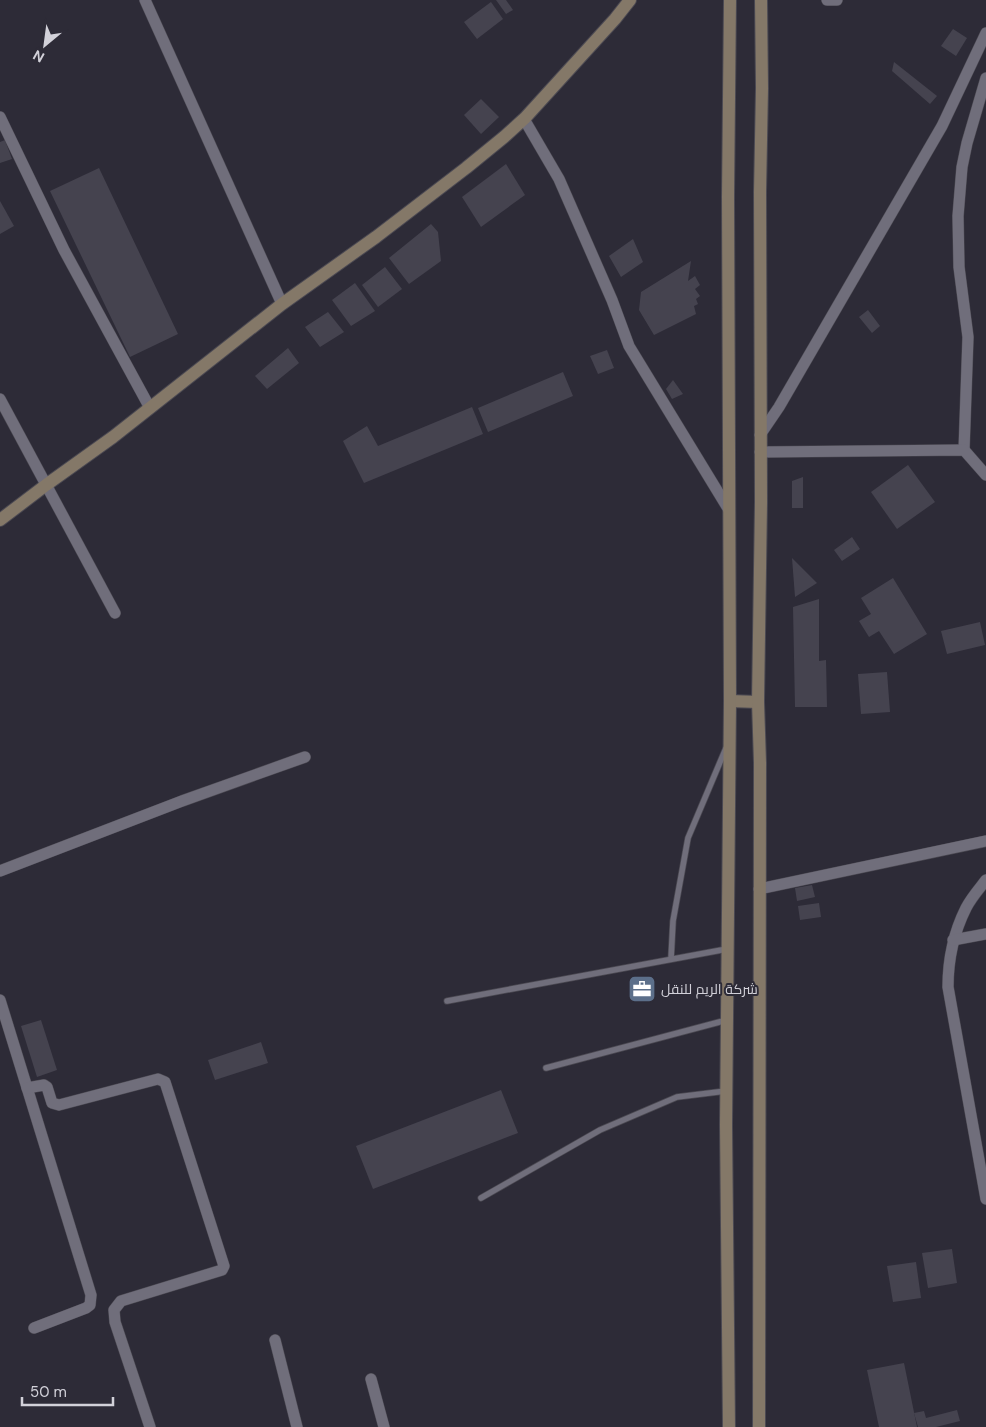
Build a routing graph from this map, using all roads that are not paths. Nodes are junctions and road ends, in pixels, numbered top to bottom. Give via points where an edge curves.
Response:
1 (145, 0) edge
2 (630, 0) edge
3 (730, 0) edge
4 (761, 0) edge
5 (827, 0) edge
6 (837, 0) edge
7 (986, 33) edge
8 (986, 78) edge
9 (0, 117) edge
10 (524, 119) junction
11 (282, 304) junction
12 (0, 399) edge
13 (150, 408) junction
14 (760, 435) junction
15 (964, 450) junction
16 (760, 452) junction
17 (986, 475) edge
18 (46, 485) junction
19 (729, 510) junction
20 (0, 520) edge
21 (115, 613) dead end
22 (730, 701) junction
23 (758, 702) junction
24 (730, 738) junction
25 (305, 757) dead end
26 (986, 841) edge
27 (0, 871) edge
28 (986, 880) edge
29 (759, 890) junction
30 (986, 934) edge
31 (953, 940) junction
32 (728, 948) junction
33 (671, 959) junction
34 (0, 1000) edge
35 (447, 1001) dead end
36 (727, 1020) junction
37 (546, 1068) dead end
38 (28, 1088) junction
39 (726, 1091) junction
40 (986, 1197) edge
41 (481, 1198) dead end
42 (34, 1328) dead end
43 (275, 1340) dead end
44 (371, 1379) dead end
45 (150, 1427) edge
46 (297, 1427) edge
47 (384, 1427) edge
48 (729, 1427) edge
49 (759, 1427) edge

1 - 11 street
2 - 10 main road
3 - 19 main road
4 - 14 main road
5 - 6 street
7 - 14 street via 942,126
8 - 15 street via 962,166 958,216 959,267 968,337
9 - 13 street via 64,250
10 - 11 main road via 376,237
10 - 19 street via 559,179 629,346
11 - 13 main road
12 - 18 street
13 - 18 main road
14 - 16 main road
15 - 16 street
15 - 17 street
16 - 23 main road
18 - 20 main road
18 - 21 street
19 - 22 main road
22 - 23 main road
22 - 24 main road
23 - 29 main road
24 - 32 main road
24 - 33 lane via 688,838 673,921
25 - 27 street
26 - 29 street
28 - 31 street via 966,907
29 - 49 main road
30 - 31 street
31 - 40 street via 948,962 948,987
32 - 33 lane
32 - 36 main road
33 - 35 lane
34 - 38 street
36 - 37 lane
36 - 39 main road
38 - 42 street via 91,1295 90,1305 86,1308
38 - 45 street via 44,1085 52,1103 59,1106 158,1079 166,1082 224,1266 222,1270 121,1301 114,1310 115,1322
39 - 41 lane via 678,1097 600,1130
39 - 48 main road
43 - 46 street
44 - 47 street

